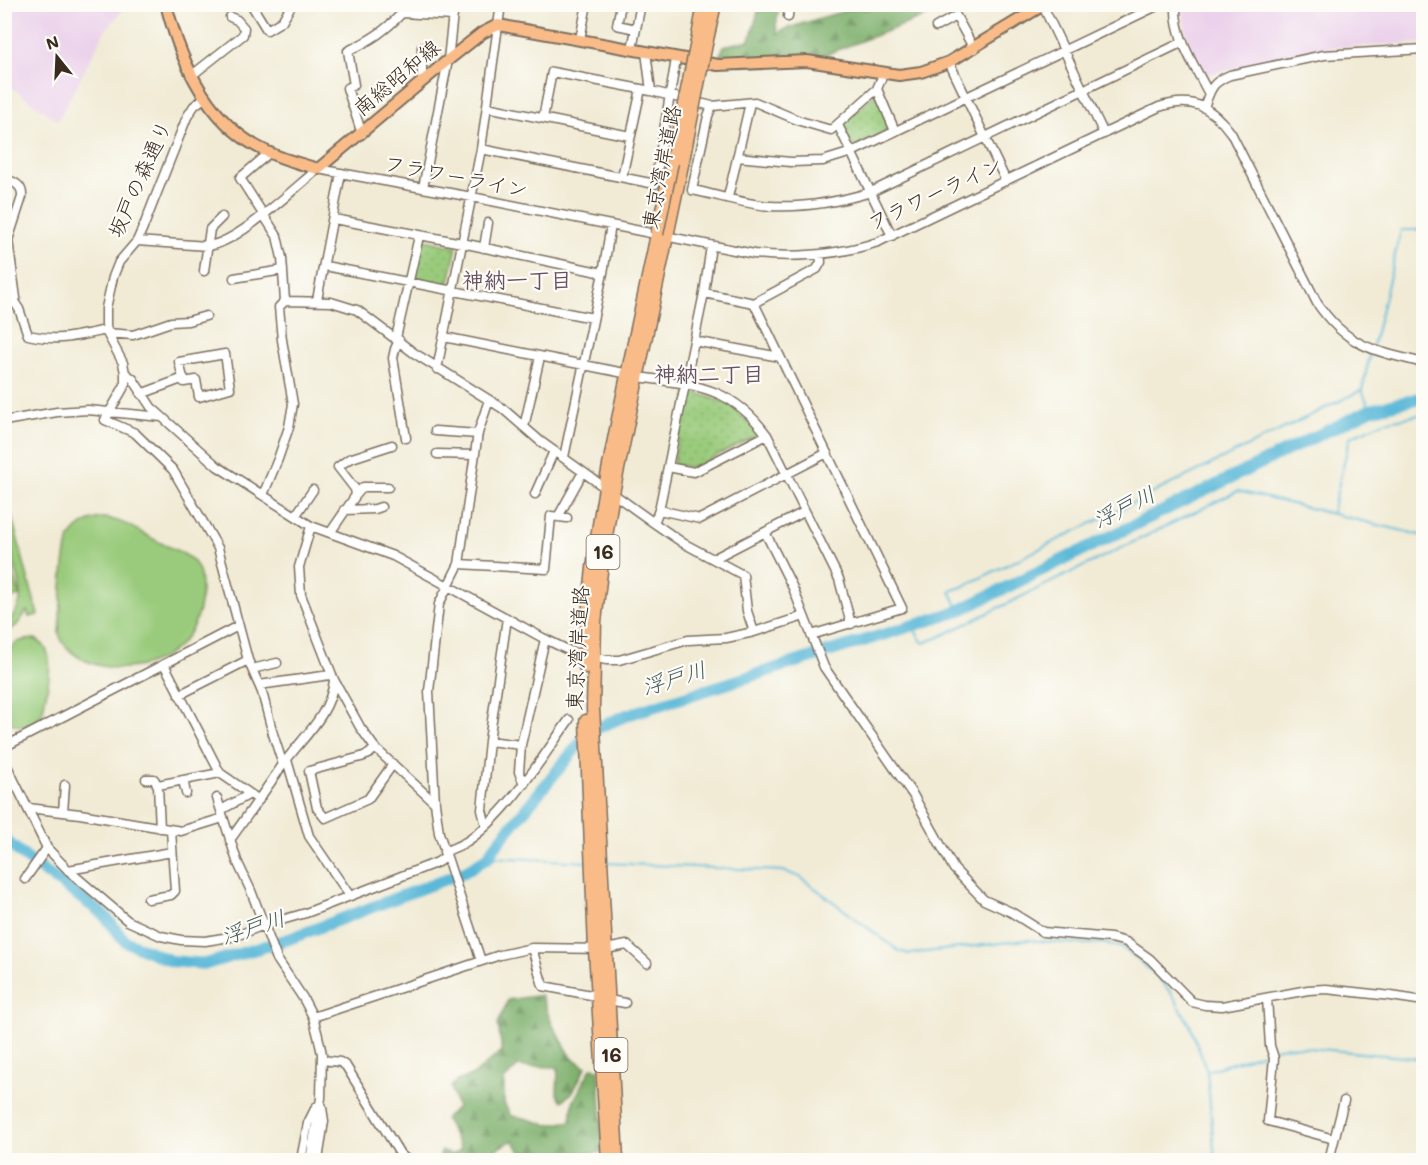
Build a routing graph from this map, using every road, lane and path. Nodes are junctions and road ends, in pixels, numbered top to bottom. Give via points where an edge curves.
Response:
1 (166, 4) edge
2 (251, 4) edge
3 (292, 4) edge
4 (454, 4) edge
5 (501, 4) edge
6 (587, 4) edge
7 (621, 4) edge
8 (641, 4) edge
9 (704, 4) edge
10 (715, 4) edge
11 (1161, 4) edge
12 (1176, 4) edge
13 (791, 5) edge
14 (1044, 5) edge
15 (402, 9) edge
16 (453, 16) junction
17 (230, 17) dead end
18 (788, 17) dead end
19 (498, 25) junction
20 (936, 27) dead end
21 (636, 29) junction
22 (580, 39) junction
23 (1183, 42) junction
24 (702, 43) junction
25 (422, 46) dead end
26 (632, 49) junction
27 (974, 49) junction
28 (1424, 49) edge
29 (1065, 50) junction
30 (646, 52) junction
31 (676, 59) junction
32 (448, 60) junction
33 (949, 62) junction
34 (884, 72) junction
35 (191, 76) junction
36 (422, 82) junction
37 (877, 88) junction
38 (641, 89) junction
39 (1083, 89) junction
40 (651, 92) junction
41 (1209, 94) junction
42 (671, 97) junction
43 (204, 98) junction
44 (966, 98) junction
45 (750, 103) junction
46 (712, 106) junction
47 (487, 107) junction
48 (1204, 107) junction
49 (543, 118) junction
50 (838, 125) junction
51 (895, 131) junction
52 (362, 134) junction
53 (1104, 134) junction
54 (630, 136) junction
55 (985, 137) junction
56 (481, 149) junction
57 (852, 152) junction
58 (269, 153) junction
59 (737, 157) junction
60 (318, 170) junction
61 (341, 173) junction
62 (622, 177) junction
63 (4, 178) edge
64 (1006, 181) junction
65 (423, 188) junction
66 (871, 192) junction
67 (472, 197) junction
68 (728, 197) junction
69 (263, 214) junction
70 (222, 217) dead end
71 (334, 219) junction
72 (488, 223) dead end
73 (610, 225) junction
74 (663, 235) junction
75 (419, 236) junction
76 (892, 236) junction
77 (137, 241) junction
78 (462, 243) junction
79 (207, 246) junction
80 (711, 246) junction
81 (484, 248) junction
82 (820, 254) junction
83 (325, 266) junction
84 (284, 270) junction
85 (204, 271) dead end
86 (603, 273) junction
87 (234, 278) dead end
88 (408, 281) junction
89 (453, 290) junction
90 (704, 293) junction
91 (13, 300) junction
92 (317, 300) junction
93 (285, 301) junction
94 (754, 303) junction
95 (4, 309) edge
96 (206, 316) dead end
97 (593, 318) junction
98 (107, 332) junction
99 (444, 337) junction
100 (397, 339) junction
101 (694, 340) junction
102 (540, 357) junction
103 (780, 357) junction
104 (1424, 363) edge
105 (583, 365) junction
106 (437, 369) junction
107 (125, 373) junction
108 (633, 375) junction
109 (184, 378) junction
110 (685, 384) junction
111 (141, 394) junction
112 (489, 400) junction
113 (109, 412) junction
114 (162, 417) junction
115 (4, 421) edge
116 (524, 427) junction
117 (435, 431) dead end
118 (478, 434) junction
119 (767, 435) junction
120 (406, 438) dead end
121 (392, 445) dead end
122 (554, 451) junction
123 (826, 453) junction
124 (437, 454) dead end
125 (475, 455) junction
126 (564, 458) junction
127 (668, 467) junction
128 (584, 472) junction
129 (786, 473) junction
130 (388, 487) dead end
131 (313, 490) dead end
132 (609, 490) junction
133 (535, 494) dead end
134 (263, 495) junction
135 (356, 495) junction
136 (381, 507) dead end
137 (344, 510) junction
138 (659, 510) junction
139 (804, 512) junction
140 (296, 515) junction
141 (654, 523) junction
142 (311, 526) junction
143 (765, 532) junction
144 (330, 533) junction
145 (714, 559) junction
146 (459, 564) junction
147 (448, 585) junction
148 (804, 616) junction
149 (507, 618) junction
150 (851, 624) junction
151 (238, 626) junction
152 (754, 632) junction
153 (812, 637) junction
154 (545, 639) junction
155 (590, 657) junction
156 (248, 660) junction
157 (277, 663) dead end
158 (164, 664) junction
159 (252, 669) junction
160 (332, 678) junction
161 (259, 685) junction
162 (179, 695) junction
163 (568, 720) dead end
164 (489, 741) junction
165 (521, 746) junction
166 (4, 747) edge
167 (375, 748) junction
168 (4, 760) edge
169 (285, 762) junction
170 (393, 764) junction
171 (220, 773) junction
172 (146, 779) dead end
173 (183, 780) junction
174 (524, 784) junction
175 (65, 785) dead end
176 (158, 785) junction
177 (186, 794) dead end
178 (250, 794) junction
179 (217, 798) dead end
180 (259, 800) junction
181 (435, 803) junction
182 (28, 808) junction
183 (63, 812) junction
184 (222, 814) junction
185 (486, 826) junction
186 (160, 828) junction
187 (171, 830) junction
188 (230, 840) junction
189 (47, 848) junction
190 (172, 852) junction
191 (445, 854) junction
192 (68, 870) junction
193 (25, 879) dead end
194 (350, 896) junction
195 (148, 899) dead end
196 (264, 925) junction
197 (532, 948) junction
198 (601, 949) junction
199 (481, 961) junction
200 (647, 963) dead end
201 (591, 995) dead end
202 (1267, 998) junction
203 (614, 1001) dead end
204 (1424, 1001) edge
205 (625, 1003) dead end
206 (313, 1017) junction
207 (322, 1060) junction
208 (321, 1098) junction
209 (1344, 1101) dead end
210 (1334, 1139) junction
211 (301, 1161) edge
212 (310, 1161) edge
213 (318, 1161) edge
214 (407, 1161) edge
215 (608, 1161) edge
216 (617, 1161) edge
217 (1329, 1161) edge

1 - 35 main road via 174,37
2 - 3 street via 267,30 282,21
4 - 16 street
5 - 19 street
6 - 22 street
7 - 21 street via 617,25
8 - 21 street
9 - 24 highway, 東京湾岸道路 / 16
10 - 24 highway, 東京湾岸道路 / 16
11 - 29 street
12 - 23 street via 1175,18
13 - 18 street
14 - 27 main road
14 - 29 street
15 - 16 street
15 - 52 street via 376,38 348,51 354,86 348,88
16 - 32 street
17 - 35 street via 244,28 243,35
19 - 22 main road
19 - 32 main road, 南総昭和線
19 - 47 street
20 - 27 street via 956,16
21 - 26 street
22 - 26 main road
23 - 39 street
23 - 41 street
24 - 74 highway, 東京湾岸道路 / 16, bridge
25 - 36 street
26 - 30 main road
27 - 33 main road
28 - 41 street via 1324,55 1230,75 1216,81
29 - 39 street
29 - 44 street
30 - 31 main road
30 - 40 street
31 - 34 main road via 733,66 807,61
31 - 42 street
32 - 36 main road, 南総昭和線
32 - 65 street
33 - 34 main road via 921,72
33 - 44 street
34 - 37 street
35 - 43 main road
36 - 52 main road, 南総昭和線
37 - 50 street
37 - 51 street
38 - 40 street
38 - 49 street via 552,72
38 - 54 street
39 - 53 street
39 - 55 street
40 - 42 street
41 - 48 street
42 - 46 street
42 - 62 street via 655,184
43 - 58 main road via 233,129
43 - 77 street, 坂戸の森通り via 187,117
44 - 51 street
44 - 55 street
45 - 46 street
45 - 50 street via 831,130
45 - 59 street
46 - 68 street via 692,190
47 - 49 street
47 - 56 street
48 - 53 street, フラワーライン via 1168,104
48 - 104 street via 1231,133 1328,319 1357,343
49 - 54 street
50 - 57 street
51 - 57 street
52 - 60 main road, 南総昭和線
53 - 64 street, フラワーライン
54 - 62 street
55 - 64 street
55 - 66 street
56 - 62 street
56 - 67 street
57 - 59 street via 823,161 769,162
57 - 66 street
58 - 60 main road
58 - 69 street via 240,178
59 - 68 street
60 - 61 street, フラワーライン
60 - 69 street
61 - 65 street, フラワーライン
61 - 71 street
63 - 91 street via 22,191 8,240 16,298
64 - 76 street, フラワーライン
65 - 67 street, フラワーライン
66 - 68 street via 796,207 768,206
66 - 76 street
67 - 73 street, フラワーライン
67 - 78 street
69 - 79 street via 218,245
69 - 84 street via 277,236
70 - 79 street via 210,229
71 - 75 street
71 - 83 street
72 - 81 street
73 - 74 street, フラワーライン
73 - 86 street
74 - 80 street, フラワーライン
74 - 108 highway, 東京湾岸道路 / 16
75 - 78 street
75 - 88 street
76 - 82 street, フラワーライン via 863,247
77 - 79 street
77 - 98 street, 坂戸の森通り via 119,262 113,277 106,308
78 - 81 street
78 - 89 street
79 - 85 street
80 - 82 street, フラワーライン via 774,256
80 - 90 street
81 - 86 street
82 - 94 street via 817,269
83 - 88 street
83 - 92 street
84 - 87 street
84 - 93 street
86 - 97 street
88 - 89 street
88 - 100 street
89 - 97 street
89 - 99 street
90 - 94 street
90 - 101 street
91 - 95 street
91 - 98 street via 28,335 48,340
92 - 93 street
92 - 100 street via 357,310
93 - 134 street via 278,312 293,404 289,427
94 - 103 street
96 - 98 street via 133,334
97 - 105 street
98 - 107 street, 坂戸の森通り
99 - 102 street
99 - 106 street
100 - 106 street
100 - 120 street via 393,358
101 - 103 street
101 - 110 street
102 - 105 street
102 - 116 street
103 - 123 street
105 - 108 street
105 - 126 street
106 - 112 street
107 - 111 street, 坂戸の森通り
107 - 113 street via 124,385
108 - 110 street
108 - 132 highway, 東京湾岸道路 / 16
109 - 109 street via 184,382 196,380 200,397 230,388 225,354 179,362
109 - 111 street
110 - 119 street via 732,400 754,417
110 - 127 street
111 - 114 street, 坂戸の森通り
112 - 116 street
112 - 118 street
113 - 114 street
113 - 115 street via 69,411
113 - 151 street via 105,420 135,433 173,470 218,548
114 - 134 street, 坂戸の森通り via 217,466
116 - 122 street
117 - 118 street
118 - 125 street
119 - 127 street via 693,472
119 - 129 street
121 - 135 street via 338,466
122 - 126 street
122 - 133 street
123 - 129 street
123 - 150 street via 902,608
124 - 125 street
125 - 146 street
126 - 128 street
127 - 138 street
128 - 132 street
128 - 146 street via 563,518 551,516 546,568
129 - 138 street via 700,519
129 - 139 street
130 - 135 street via 363,487
131 - 140 street
132 - 141 street
132 - 155 highway, 東京湾岸道路 / 16
134 - 140 street, 坂戸の森通り
135 - 137 street
136 - 137 street
137 - 144 street
138 - 141 street
139 - 143 street
139 - 150 street via 840,579
140 - 142 street, 坂戸の森通り
141 - 145 street
142 - 144 street, 坂戸の森通り
142 - 160 street via 299,567 301,595
143 - 145 street
143 - 148 street
144 - 147 street, 坂戸の森通り via 393,556
145 - 152 street via 743,575
146 - 147 street
147 - 149 street, 坂戸の森通り
147 - 181 street via 439,604 429,691
148 - 152 street
148 - 153 street
149 - 154 street, 坂戸の森通り
149 - 164 street
150 - 153 street
151 - 156 street
151 - 158 street
152 - 155 street via 688,640 619,660
153 - 202 street via 824,667 913,795 954,869 984,900 1043,932 1125,942 1150,959 1192,1002 1222,1006
154 - 155 street, 坂戸の森通り
154 - 165 street
155 - 198 highway, 東京湾岸道路 / 16
156 - 159 street
156 - 162 street
157 - 159 street
158 - 162 street
158 - 166 street
159 - 161 street
160 - 161 street
160 - 167 street
160 - 169 street via 333,692 324,712
161 - 169 street
162 - 171 street
163 - 174 street
164 - 165 street
164 - 185 street via 482,810
165 - 174 street via 519,772
167 - 170 street
167 - 170 street via 361,757 309,771 317,808 325,818 369,799
168 - 182 street
169 - 180 street
169 - 194 street via 309,836
170 - 181 street
171 - 173 street
171 - 178 street
172 - 176 street via 154,779
173 - 176 street
173 - 177 street
174 - 185 street
175 - 183 street
176 - 186 street
178 - 180 street
178 - 184 street
179 - 184 street
180 - 188 street
181 - 191 street
182 - 183 street
182 - 189 street
183 - 186 street
184 - 187 street via 188,830
184 - 188 street
185 - 191 street
186 - 187 street
187 - 190 street
188 - 196 street
189 - 192 street
189 - 193 street
190 - 192 street
190 - 195 street via 175,891 171,896
191 - 194 street via 438,862
191 - 199 street
192 - 196 street via 128,921 161,936 205,941 236,936
194 - 196 street
196 - 206 street via 277,959
197 - 198 street
197 - 199 street
197 - 201 street via 543,986
198 - 200 street via 627,945
198 - 215 highway, 東京湾岸道路 / 16
198 - 216 highway, 東京湾岸道路 / 16
199 - 206 street
202 - 204 street via 1326,989
202 - 210 street via 1272,1050 1268,1121
203 - 205 street
206 - 207 street
207 - 208 street
207 - 214 street via 345,1066
208 - 211 street via 308,1123
208 - 212 street
208 - 213 street via 324,1121
209 - 210 street
210 - 217 street

